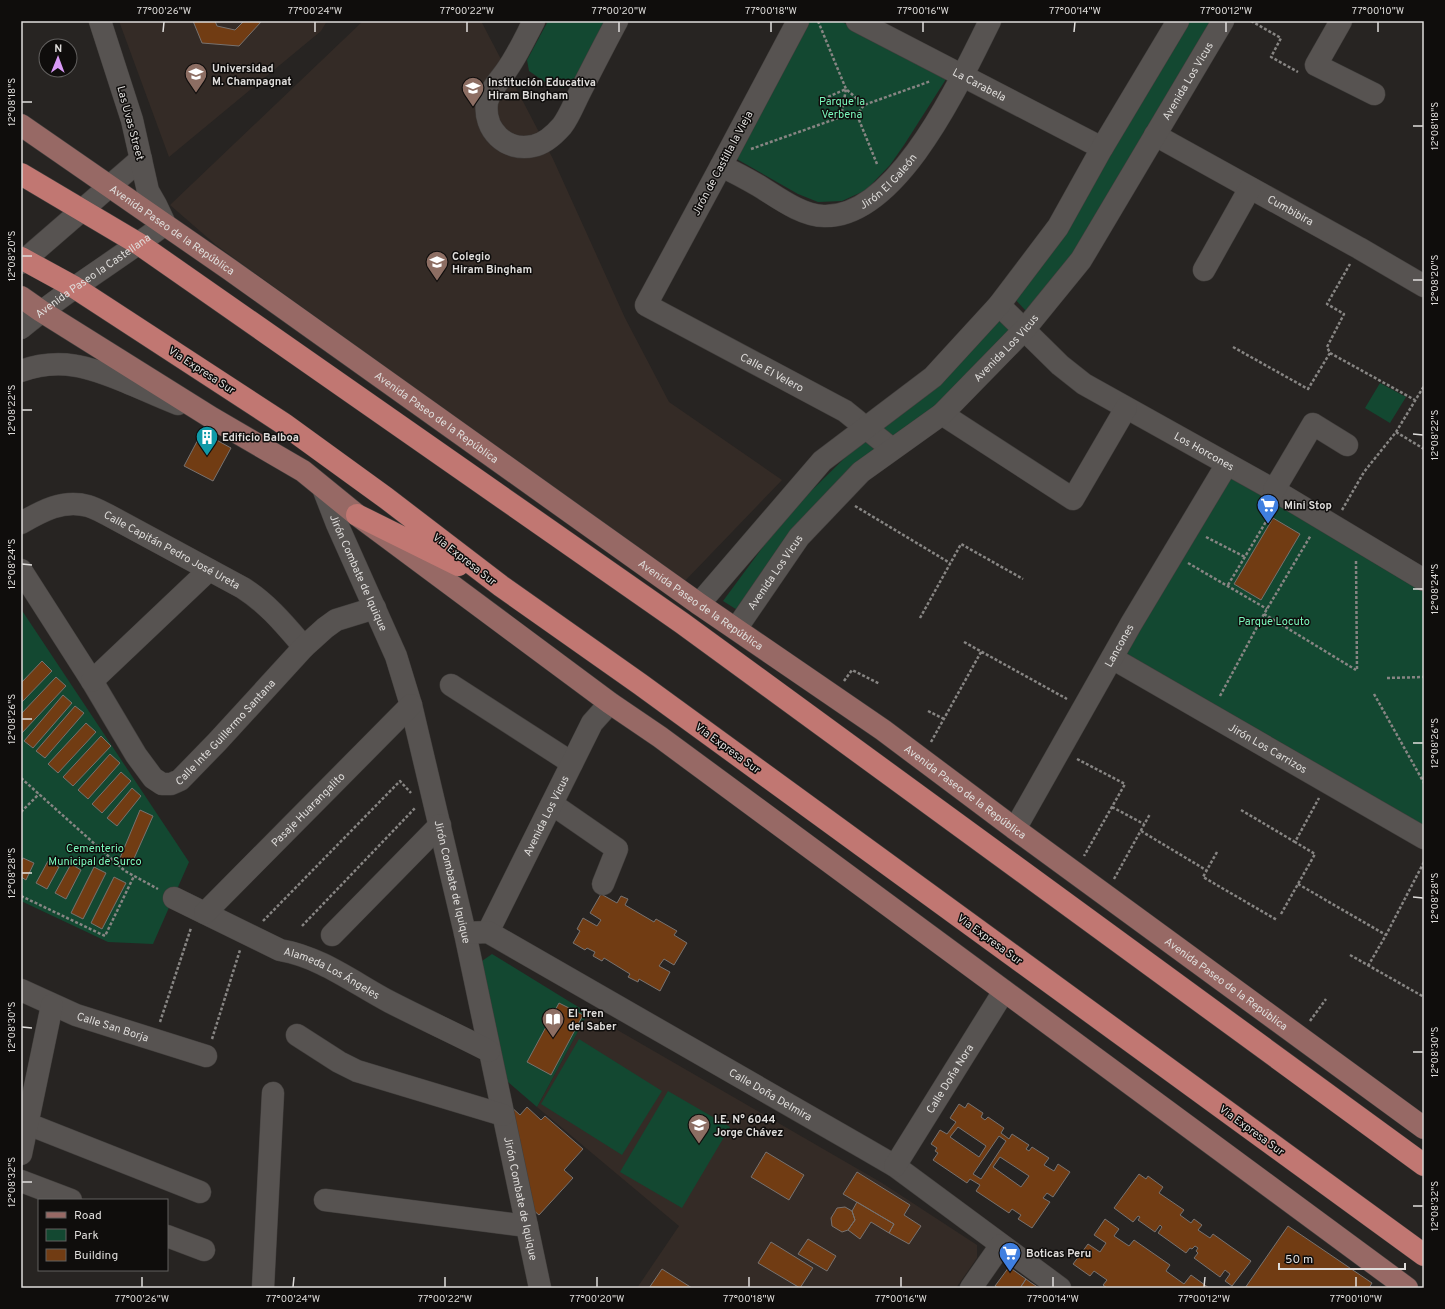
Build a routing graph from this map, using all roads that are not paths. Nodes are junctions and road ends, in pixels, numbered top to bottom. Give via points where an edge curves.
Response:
1 (100, 21) edge
2 (534, 21) edge
3 (617, 21) edge
4 (798, 21) edge
5 (857, 21) edge
6 (990, 21) edge
7 (1178, 21) edge
8 (1223, 21) edge
9 (1341, 21) edge
10 (962, 76) junction
11 (1374, 94) dead end
12 (21, 125) edge
13 (1156, 135) junction
14 (1102, 148) junction
15 (141, 159) junction
16 (722, 166) junction
17 (21, 174) edge
18 (110, 186) junction
19 (1250, 188) junction
20 (82, 210) junction
21 (164, 224) junction
22 (138, 244) junction
23 (22, 261) edge
24 (1204, 270) dead end
25 (1424, 286) edge
26 (74, 287) junction
27 (21, 297) edge
28 (646, 305) joint
29 (999, 305) junction
30 (41, 312) junction
31 (21, 328) edge
32 (1024, 330) junction
33 (29, 369) edge
34 (1126, 408) junction
35 (942, 414) junction
36 (212, 418) junction
37 (866, 428) junction
38 (1347, 445) dead end
39 (892, 449) junction
40 (1227, 464) junction
41 (323, 488) junction
42 (1275, 499) junction
43 (356, 515) junction
44 (21, 523) edge
45 (21, 570) edge
46 (208, 570) junction
47 (1424, 580) edge
48 (501, 586) junction
49 (699, 604) junction
50 (375, 608) junction
51 (736, 629) junction
52 (304, 647) junction
53 (1112, 658) junction
54 (92, 681) junction
55 (451, 685) dead end
56 (610, 703) junction
57 (411, 705) junction
58 (572, 763) junction
59 (552, 804) junction
60 (440, 825) junction
61 (1015, 829) junction
62 (1424, 838) edge
63 (603, 884) dead end
64 (174, 898) road end
65 (201, 911) junction
66 (488, 932) junction
67 (465, 933) junction
68 (332, 935) dead end
69 (21, 990) edge
70 (1004, 991) junction
71 (52, 1005) junction
72 (297, 1035) dead end
73 (489, 1051) junction
74 (206, 1056) road end
75 (1374, 1092) junction
76 (273, 1093) dead end
77 (503, 1114) junction
78 (1424, 1118) edge
79 (28, 1124) junction
80 (1424, 1128) edge
81 (21, 1154) edge
82 (1424, 1165) edge
83 (894, 1166) junction
84 (21, 1182) edge
85 (200, 1192) dead end
86 (67, 1199) edge
87 (325, 1200) dead end
88 (527, 1226) junction
89 (168, 1236) edge
90 (1001, 1245) junction
91 (204, 1250) dead end
92 (1424, 1255) edge
93 (263, 1288) edge
94 (540, 1288) edge
95 (971, 1288) edge
96 (1060, 1288) edge
97 (1408, 1288) edge

1 - 15 street, Las Uvas Street via 132,120
2 - 3 street via 507,71 490,93 487,108 491,128 499,139 520,147 544,142 563,125
4 - 16 street, Jirón de Castilla la Vieja
5 - 10 street, La Carabela
6 - 10 street, Jirón El Galeón
7 - 14 street
8 - 13 street, Avenida Los Vicus
9 - 11 street via 1316,65
10 - 14 street, La Carabela
10 - 16 street, Jirón El Galeón via 926,139 900,173 882,192 864,205 844,214 824,216 804,211
12 - 18 main road, Avenida Paseo de la República
13 - 19 street, Cumbibira
13 - 32 street, Avenida Los Vicus via 1081,260
14 - 29 street via 1058,227
15 - 18 street
15 - 21 street, Las Uvas Street via 148,191
16 - 28 street, Jirón de Castilla la Vieja
17 - 20 highway
18 - 20 street
18 - 21 main road, Avenida Paseo de la República
19 - 24 street
19 - 25 street, Cumbibira
20 - 22 highway
20 - 23 street
21 - 22 street, Avenida Paseo la Castellana
21 - 49 main road, Avenida Paseo de la República
22 - 26 street, Avenida Paseo la Castellana
22 - 82 highway via 682,623
23 - 26 highway, Via Expresa Sur
26 - 30 street, Avenida Paseo la Castellana
26 - 48 highway, Via Expresa Sur via 284,424
27 - 30 main road
28 - 37 street, Calle El Velero via 845,410
29 - 32 street, Los Horcones
29 - 37 street via 933,377
30 - 31 street, Avenida Paseo la Castellana
30 - 36 main road
32 - 34 street, Los Horcones via 1078,379
32 - 35 street, Avenida Los Vicus
33 - 36 street via 50,364 81,366
34 - 35 street via 1073,499
34 - 40 street, Los Horcones
35 - 39 street, Avenida Los Vicus
36 - 41 main road via 303,471
37 - 39 street, Calle El Velero
37 - 49 street via 822,461
38 - 42 street via 1313,424
39 - 51 street, Avenida Los Vicus via 861,472 799,538
40 - 42 street, Los Horcones
40 - 53 street, Lancones
41 - 43 main road
41 - 50 street, Jirón Combate de Iquique
42 - 47 street, Los Horcones via 1333,526
43 - 48 highway
43 - 56 main road
44 - 46 street, Calle Capitán Pedro José Ureta via 43,510 58,505 88,506
45 - 54 street, Calle Inte Guillermo Santana
46 - 52 street, Calle Capitán Pedro José Ureta via 257,597
46 - 54 street
48 - 92 highway, Via Expresa Sur via 646,688
49 - 51 main road, Avenida Paseo de la República
50 - 52 street, Calle Inte Guillermo Santana via 336,620
50 - 57 street, Jirón Combate de Iquique via 396,656
51 - 61 main road, Avenida Paseo de la República via 883,730
52 - 54 street, Calle Inte Guillermo Santana via 217,742 180,780 171,784 162,784 144,768
53 - 61 street, Lancones
53 - 62 street, Jirón Los Carrizos
55 - 58 street
56 - 58 street, Avenida Los Vicus via 592,723
56 - 70 main road via 660,737
57 - 60 street, Jirón Combate de Iquique via 422,793
57 - 65 street, Pasaje Huarangalito
58 - 59 street, Avenida Los Vicus
59 - 63 street via 617,849
59 - 66 street, Avenida Los Vicus
60 - 67 street, Jirón Combate de Iquique
60 - 68 street
61 - 75 main road, Avenida Paseo de la República
64 - 65 street, Alameda Los Ángeles
65 - 73 street, Alameda Los Ángeles via 280,950 315,960
66 - 67 street
66 - 83 street, Calle Doña Delmira
67 - 73 street, Jirón Combate de Iquique
69 - 71 street, Calle San Borja
70 - 83 street, Calle Doña Nora
70 - 97 main road
71 - 74 street, Calle San Borja
71 - 79 street
72 - 77 street via 357,1071
73 - 77 street, Jirón Combate de Iquique
75 - 78 street, Avenida Paseo de la República
75 - 80 main road, Avenida Paseo de la República
76 - 93 street
77 - 88 street, Jirón Combate de Iquique
79 - 81 street
79 - 85 street
83 - 90 street, Calle Doña Delmira
84 - 86 street
87 - 88 street
88 - 94 street, Jirón Combate de Iquique
89 - 91 street
90 - 95 street
90 - 96 street, Calle Doña Delmira

